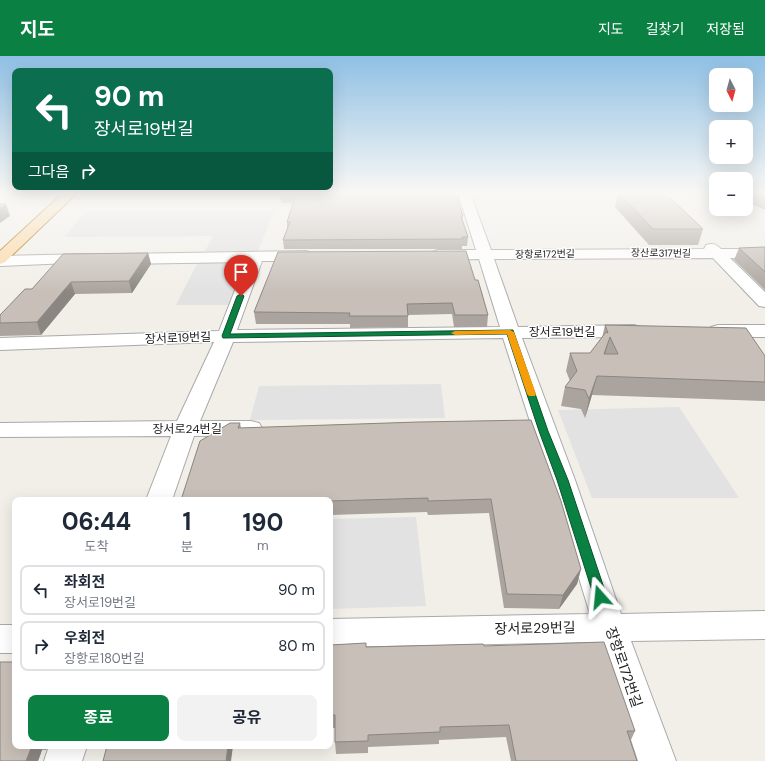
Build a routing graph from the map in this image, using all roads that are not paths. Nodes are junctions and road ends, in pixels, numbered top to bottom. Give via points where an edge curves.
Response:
1 (37, 226) edge
2 (474, 226) edge
3 (700, 238) edge
4 (606, 253) joint
5 (717, 254) junction
6 (765, 254) edge
7 (421, 255) edge
8 (484, 255) junction
9 (256, 256) junction
10 (319, 256) edge
11 (0, 260) edge
12 (765, 302) edge
13 (654, 331) edge
14 (701, 331) edge
15 (765, 331) edge
16 (510, 332) junction
17 (226, 336) junction
18 (0, 344) edge
19 (273, 428) edge
20 (185, 429) junction
21 (0, 430) edge
22 (160, 497) edge
23 (765, 624) edge
24 (610, 627) junction
25 (333, 633) edge
26 (0, 639) edge
27 (12, 639) edge
28 (67, 749) edge
29 (63, 761) edge
30 (657, 761) edge

1 - 11 main road
2 - 8 street, 장항로172번길
3 - 5 street, 장산로317번길
4 - 5 street, 장산로317번길
4 - 8 street, 장항로172번길
5 - 6 street
5 - 12 street, 장산로317번길
7 - 8 street
8 - 16 street, 장항로172번길
9 - 10 street
9 - 11 street
9 - 17 street
13 - 16 street, 장서로19번길
14 - 15 street
16 - 17 street, 장서로19번길
16 - 24 street, 장항로172번길 via 530,425 562,480
17 - 18 street, 장서로19번길
17 - 20 street
19 - 20 street, 장서로24번길
20 - 21 street, 장서로24번길
20 - 22 street
23 - 24 street, 장서로29번길
24 - 25 street, 장서로29번길
24 - 30 street, 장항로172번길
26 - 27 street
28 - 29 street

